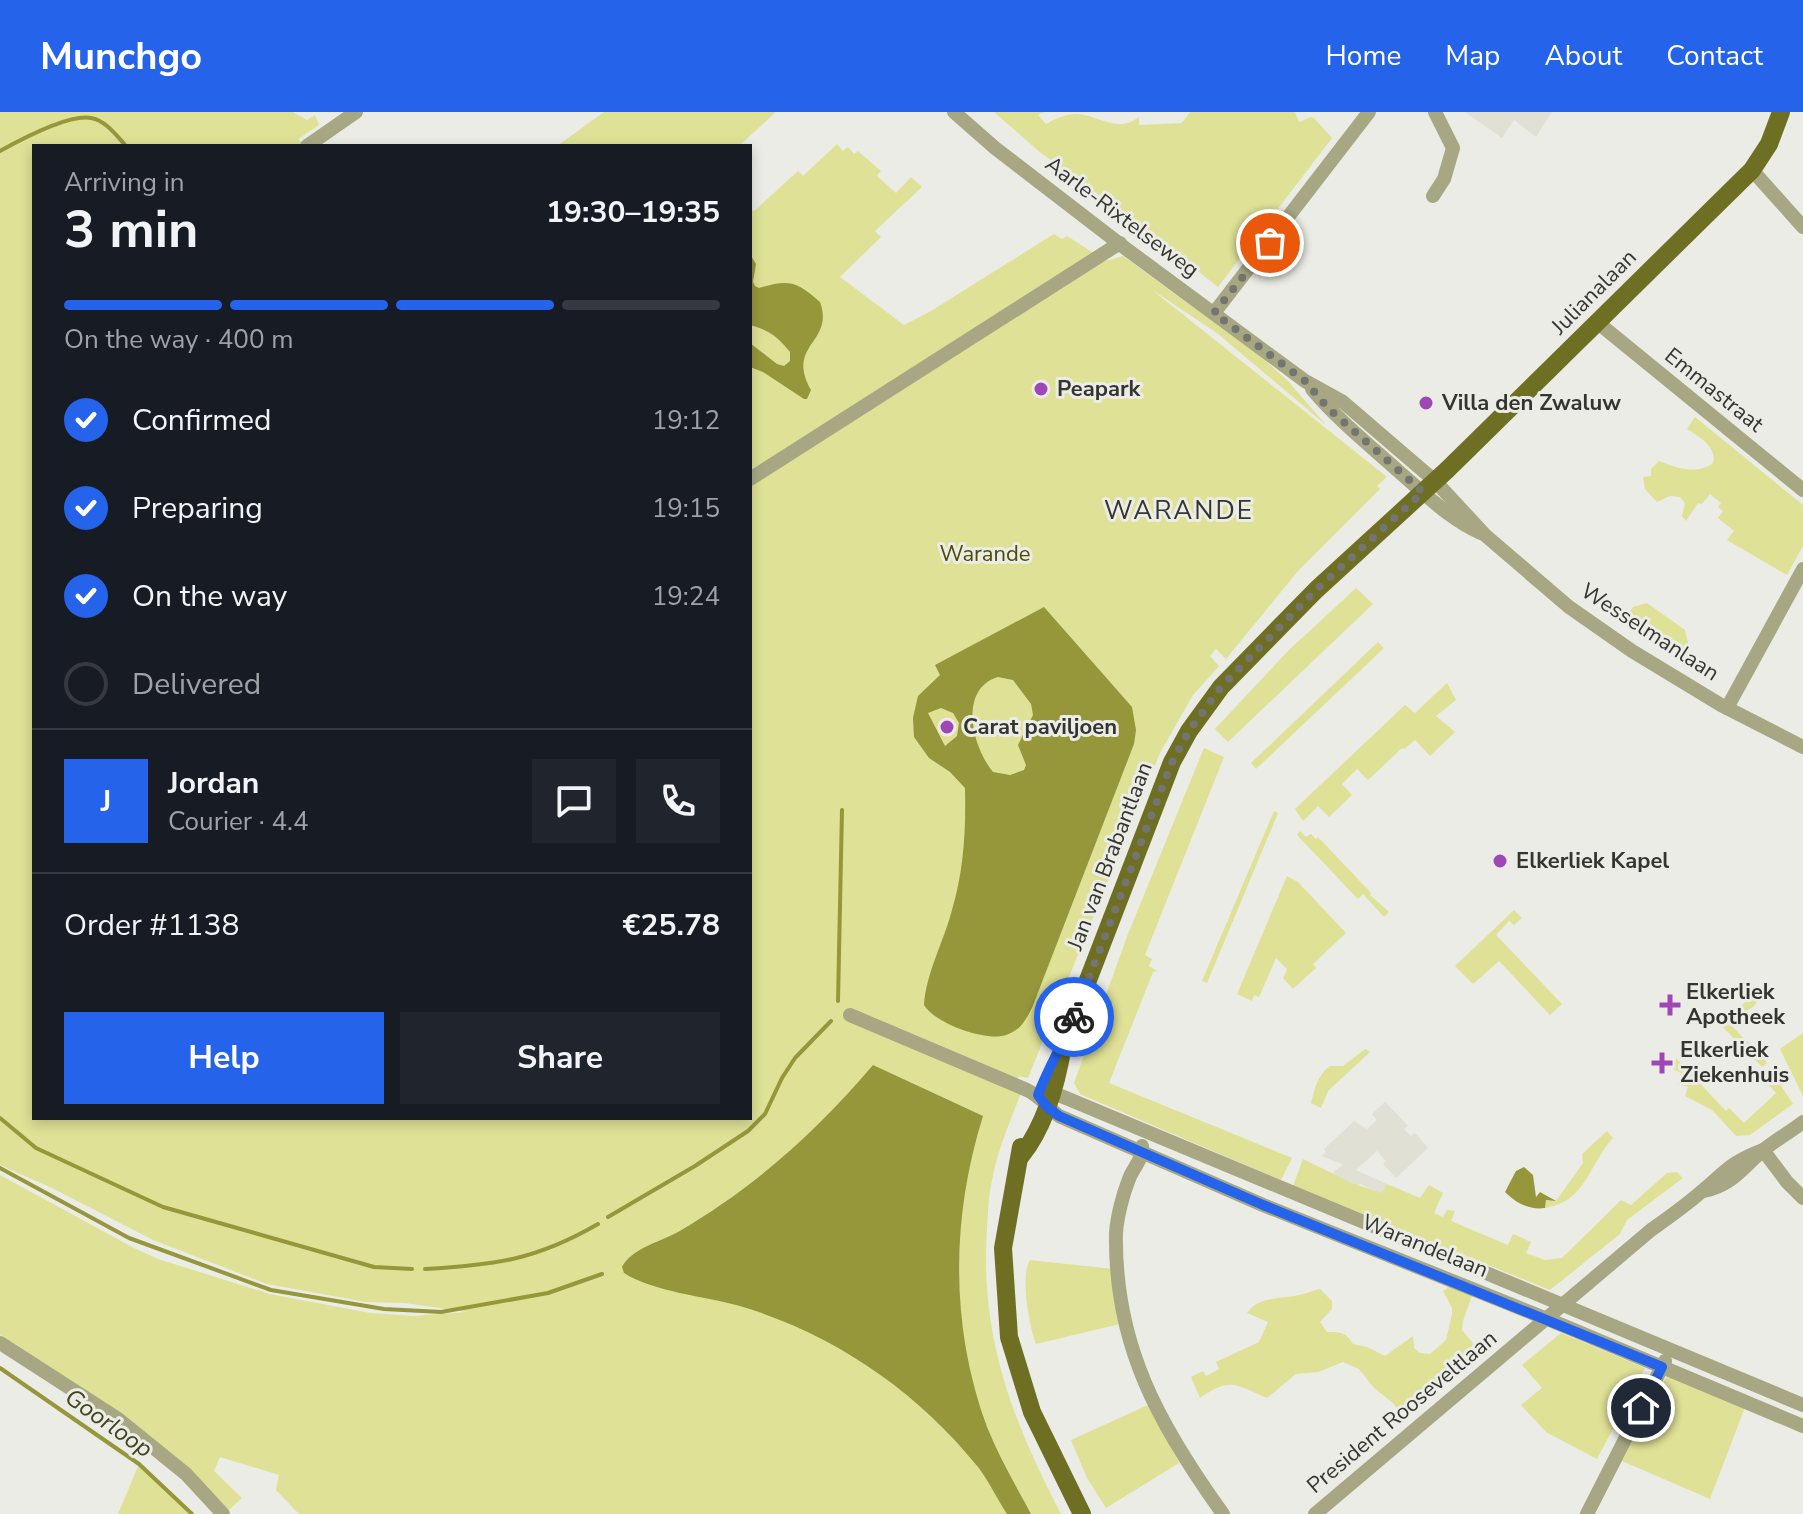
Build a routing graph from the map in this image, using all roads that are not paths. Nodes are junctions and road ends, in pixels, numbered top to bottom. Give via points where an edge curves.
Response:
1 (356, 112) edge
2 (954, 112) edge
3 (1369, 112) edge
4 (1435, 112) edge
5 (1781, 112) edge
6 (310, 144) edge
7 (1752, 170) junction
8 (1433, 196) dead end
9 (1803, 227) edge
10 (1120, 243) junction
11 (1214, 313) junction
12 (1597, 322) junction
13 (752, 478) edge
14 (1429, 487) junction
15 (1803, 490) edge
16 (1803, 569) edge
17 (1727, 708) junction
18 (1803, 747) edge
19 (850, 1015) dead end
20 (1045, 1098) junction
21 (1803, 1122) edge
22 (1140, 1130) junction
23 (1763, 1150) junction
24 (1143, 1152) junction
25 (1803, 1198) edge
26 (1565, 1304) junction
27 (1547, 1319) junction
28 (0, 1343) edge
29 (1670, 1350) junction
30 (1662, 1367) junction
31 (1803, 1405) edge
32 (1803, 1426) edge
33 (223, 1514) edge
34 (1082, 1514) edge
35 (1223, 1514) edge
36 (1315, 1514) edge
37 (1587, 1514) edge

1 - 6 street
2 - 10 street, Aarle-Rixtelseweg
3 - 11 street
4 - 8 street via 1453,148
5 - 7 main road, Julianalaan
7 - 9 street
7 - 12 main road, Julianalaan
10 - 11 street, Aarle-Rixtelseweg
10 - 13 street
11 - 14 street, Aarle-Rixtelseweg via 1305,381 1343,402
12 - 14 main road, Julianalaan
12 - 15 street, Emmastraat
14 - 17 street, Wesselmanlaan via 1569,607
14 - 20 main road, Jan van Brabantlaan via 1316,590 1221,687 1189,731 1172,762
16 - 17 street
17 - 18 street, Wesselmanlaan
19 - 20 street, Warandelaan
20 - 22 street, Warandelaan
20 - 24 street, Warandelaan via 1059,1116
20 - 34 main road, Jan van Brabantlaan via 1013,1180 1003,1248 1009,1337 1032,1412
21 - 23 street, President Rooseveltlaan
22 - 24 street
22 - 26 street, Warandelaan
23 - 25 street
23 - 26 street, President Rooseveltlaan via 1739,1159
24 - 27 street, Warandelaan
24 - 35 street via 1129,1179 1116,1230 1123,1318 1152,1397
26 - 27 street, President Rooseveltlaan
26 - 29 street, Warandelaan
27 - 30 street, Warandelaan
27 - 36 street, President Rooseveltlaan
28 - 33 street via 118,1419 186,1474
29 - 30 street
29 - 31 street, Warandelaan
30 - 32 street, Warandelaan
30 - 37 street

